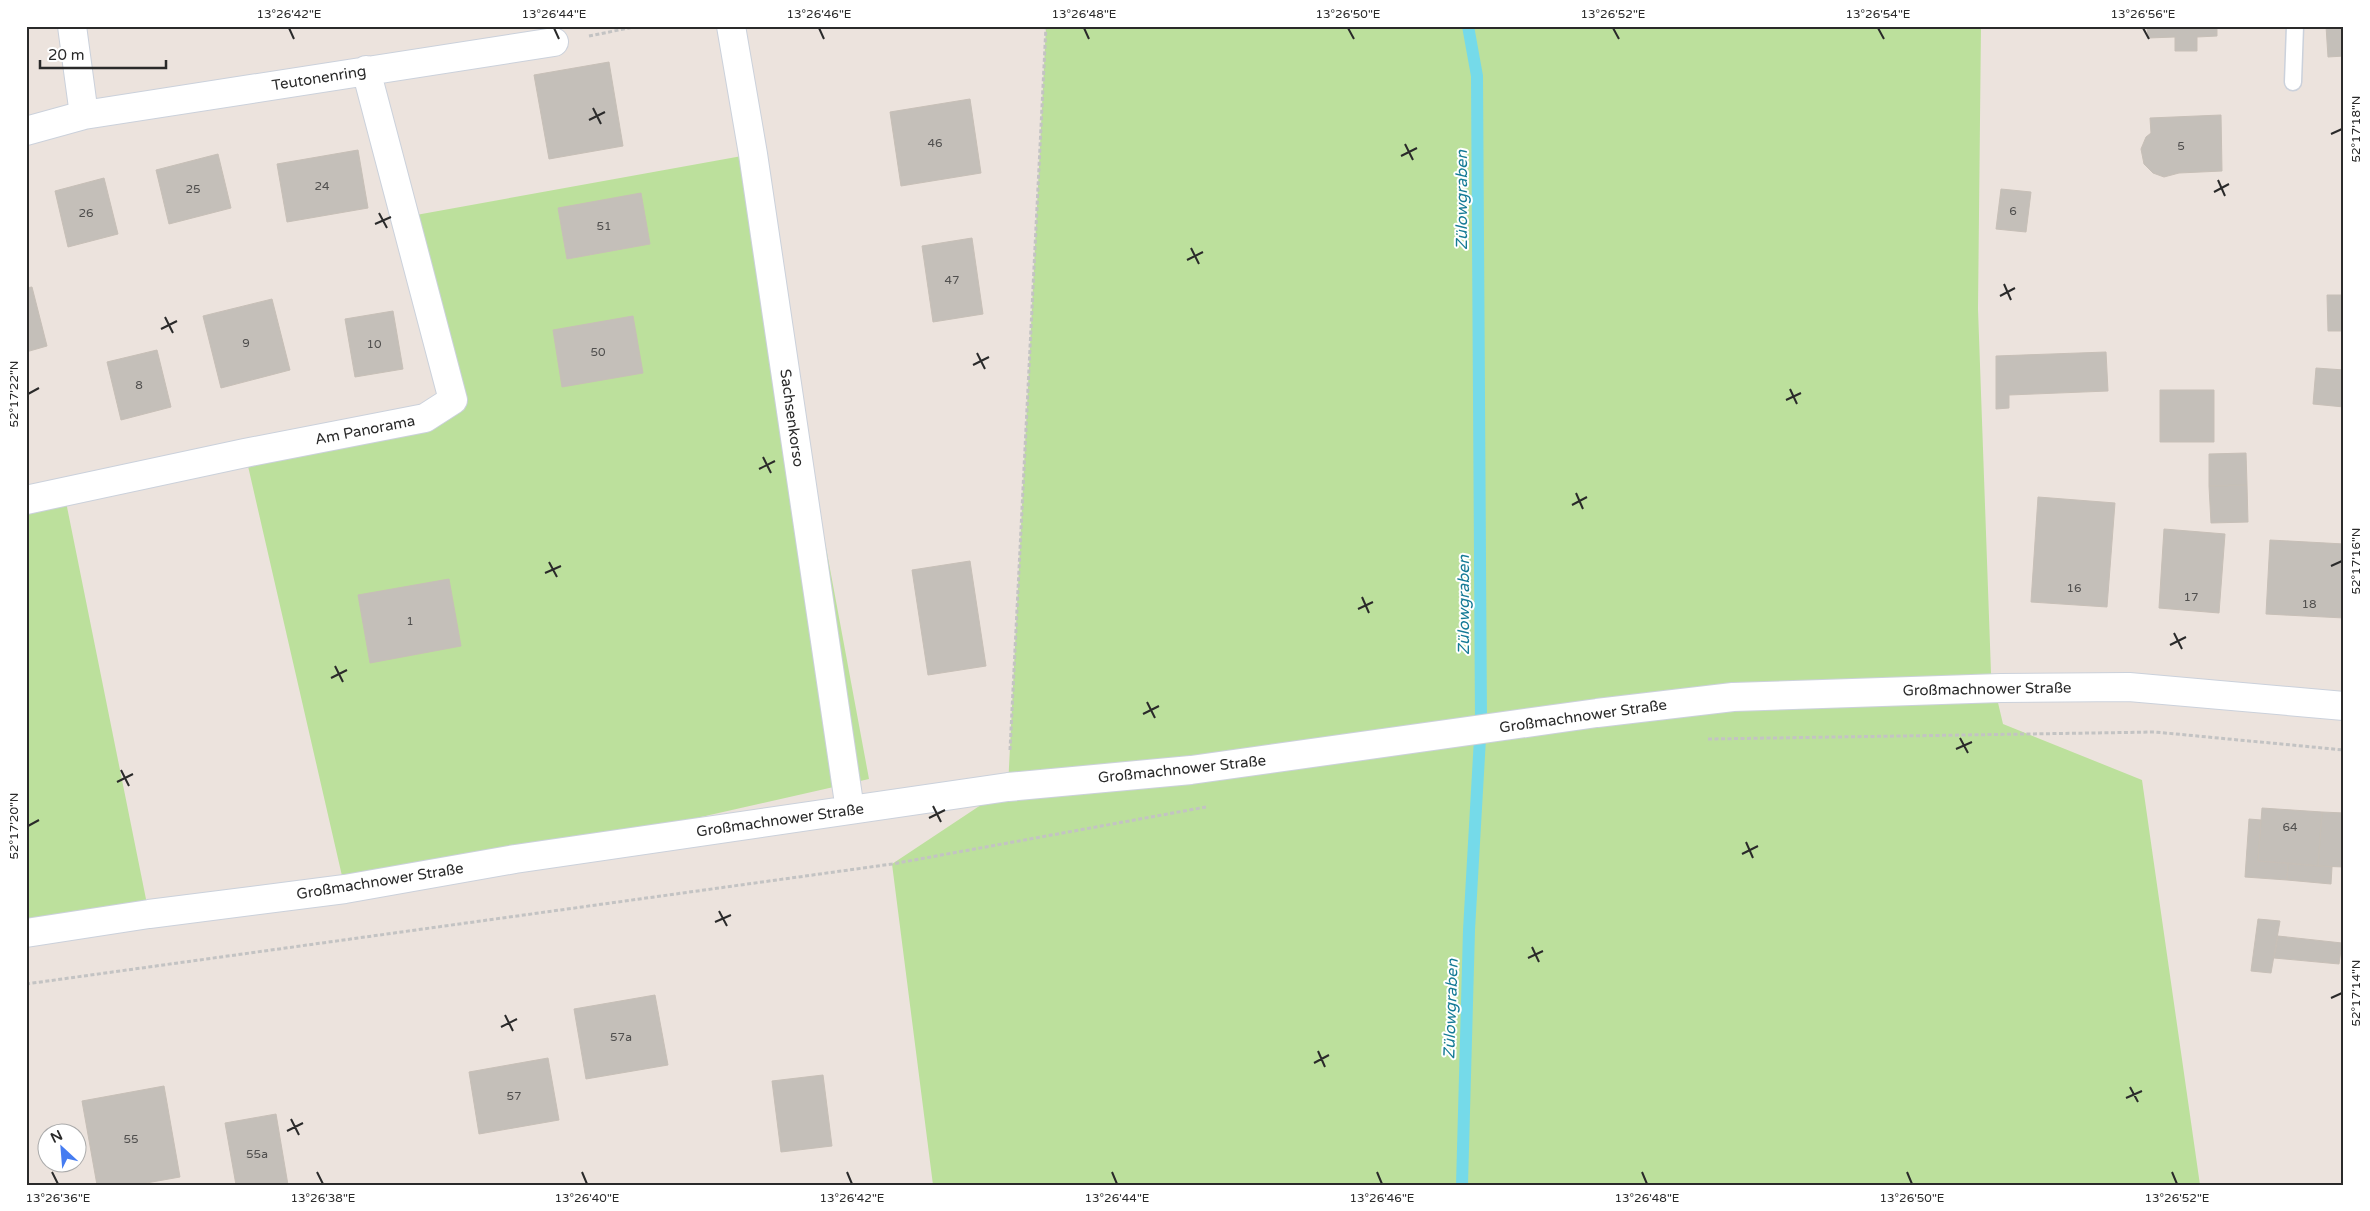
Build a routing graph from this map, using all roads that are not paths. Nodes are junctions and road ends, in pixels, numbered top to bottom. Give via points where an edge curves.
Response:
1 (72, 26) edge
2 (731, 26) edge
3 (2295, 26) edge
4 (554, 42) road end
5 (366, 70) junction
6 (2293, 82) dead end
7 (84, 116) junction
8 (26, 131) edge
9 (26, 500) edge
10 (2344, 706) edge
11 (850, 810) junction
12 (26, 933) edge

1 - 7 street
2 - 11 street, Sachsenkorso via 755,164
3 - 6 lane
4 - 5 street, Teutonenring
5 - 7 street, Teutonenring
5 - 9 street, Am Panorama via 453,400 425,418
7 - 8 street, Teutonenring
10 - 11 street, Großmachnower Straße via 2129,687 1733,697 1192,770 1008,787
11 - 12 street, Großmachnower Straße via 515,858 345,889

